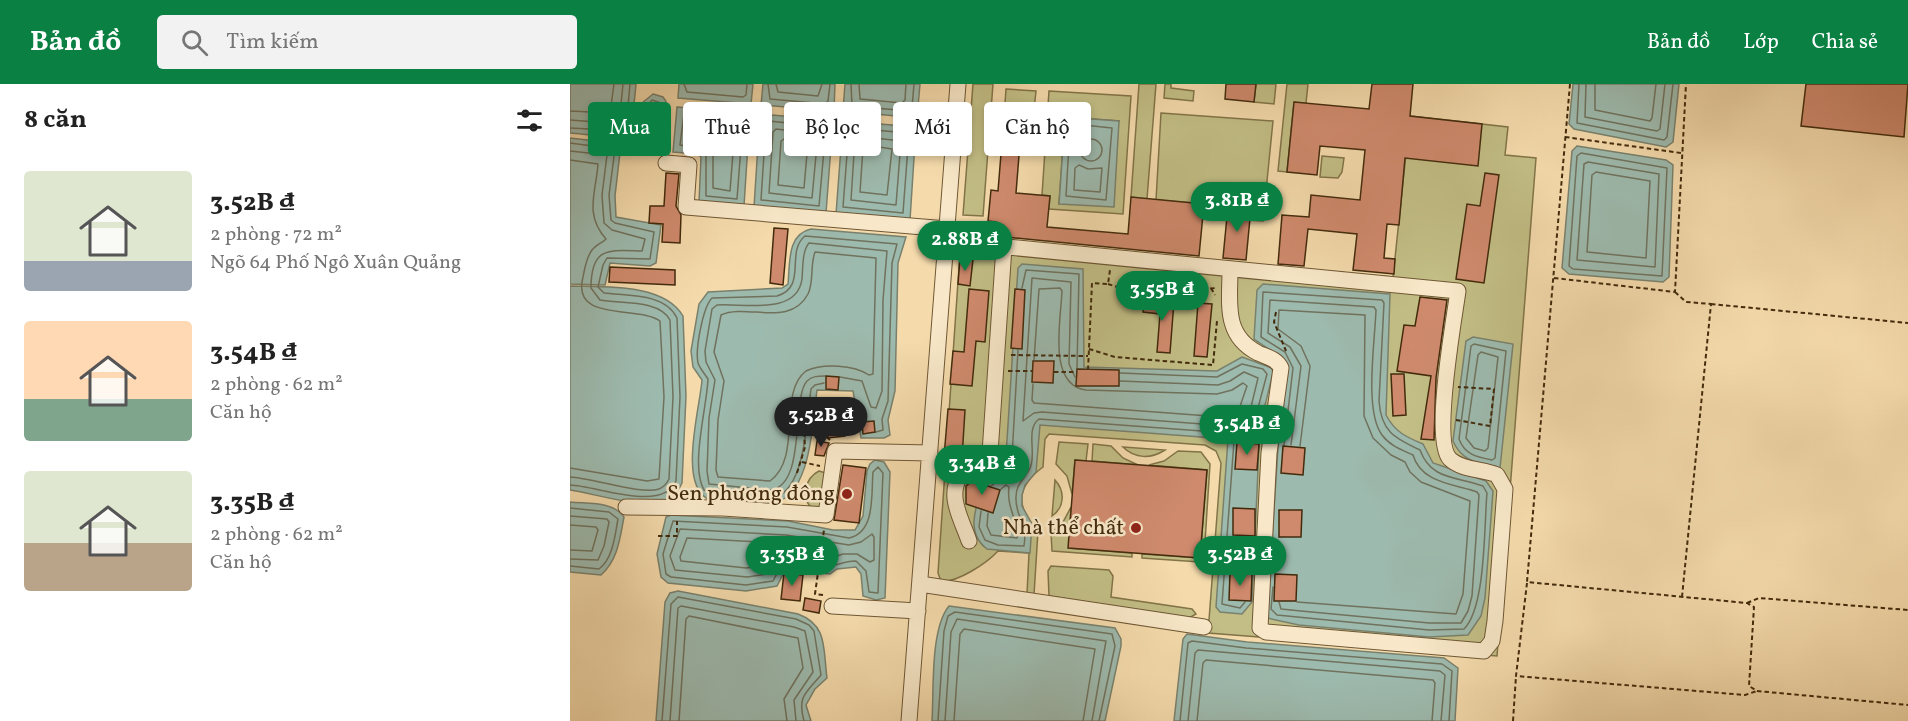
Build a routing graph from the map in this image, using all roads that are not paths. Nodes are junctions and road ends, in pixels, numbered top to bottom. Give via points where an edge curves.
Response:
1 (958, 84) edge
2 (666, 164) dead end
3 (946, 235) junction
4 (1004, 247) junction
5 (1230, 269) junction
6 (930, 453) junction
7 (626, 507) dead end
8 (969, 540) dead end
9 (920, 584) junction
10 (831, 606) road end
11 (918, 611) junction
12 (1204, 627) dead end
13 (909, 721) edge

1 - 3 street
2 - 3 street via 689,165 686,207
3 - 4 street
3 - 6 street
4 - 5 street
4 - 8 street via 990,453 984,465 961,475 954,490
5 - 5 street via 1458,291 1443,411 1444,449 1453,462 1497,475 1505,489 1495,621 1492,641 1484,651 1266,632 1260,628 1270,433 1281,368 1234,333
6 - 7 street via 835,451 826,515
6 - 9 street
9 - 11 street
9 - 12 street
10 - 11 street
11 - 13 street

